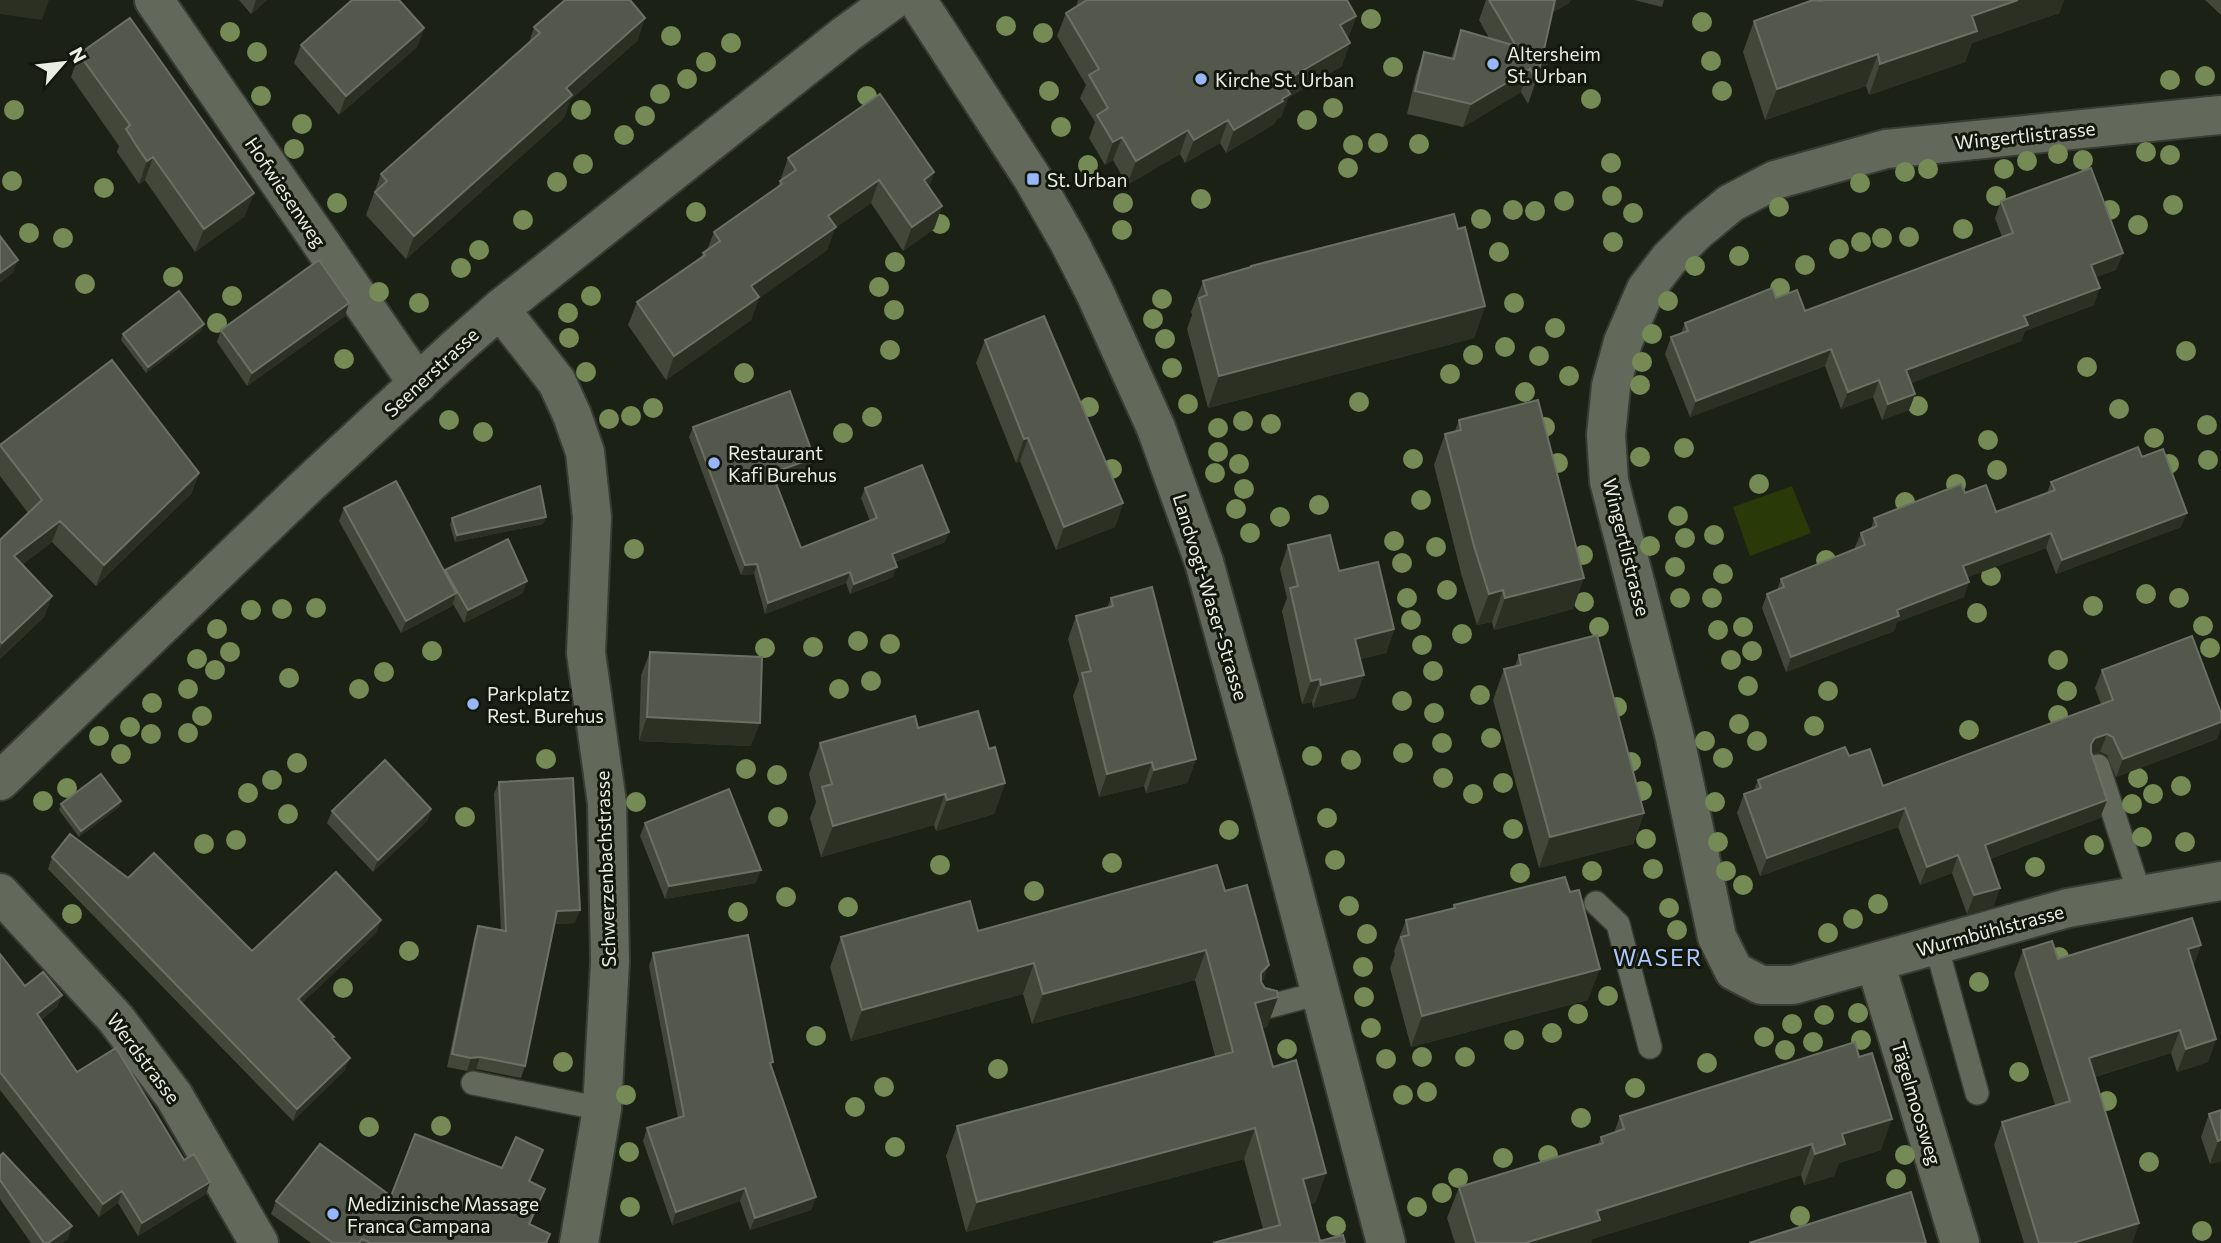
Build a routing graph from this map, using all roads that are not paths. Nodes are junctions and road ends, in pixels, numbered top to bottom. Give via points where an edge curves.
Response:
1 (154, 0) edge
2 (893, 0) edge
3 (917, 0) edge
4 (2221, 115) edge
5 (500, 309) junction
6 (418, 384) junction
7 (2098, 766) edge
8 (0, 781) edge
9 (2221, 881) edge
10 (0, 893) edge
11 (2140, 894) junction
12 (1597, 903) dead end
13 (1936, 945) junction
14 (1875, 962) junction
15 (1762, 985) joint
16 (1320, 993) junction
17 (1263, 1008) edge
18 (1650, 1047) dead end
19 (473, 1083) dead end
20 (1977, 1093) dead end
21 (602, 1109) junction
22 (259, 1243) edge
23 (579, 1243) edge
24 (1386, 1243) edge
25 (1960, 1243) edge

1 - 6 street, Hofwiesenweg
2 - 5 street, Seenerstrasse
3 - 16 street, Landvogt-Waser-Strasse via 1069,242 1156,428 1205,562
4 - 15 street, Wingertlistrasse via 1886,149 1775,180 1731,203 1697,231 1646,289 1623,342 1611,386 1606,435 1609,481 1674,734 1717,937 1734,971
5 - 6 street, Seenerstrasse
5 - 21 street, Schwerzenbachstrasse via 557,382 585,452 592,517 586,653 607,803 610,962
6 - 8 street, Seenerstrasse
7 - 11 lane
9 - 11 street, Wurmbühlstrasse
10 - 22 street, Werdstrasse via 117,1019 166,1085
11 - 13 street, Wurmbühlstrasse via 2068,908
12 - 18 lane via 1618,924
13 - 14 street, Wurmbühlstrasse
13 - 20 lane
14 - 15 street, Wurmbühlstrasse via 1793,985
14 - 25 street, Tägelmoosweg
16 - 17 lane
16 - 24 street, Landvogt-Waser-Strasse
19 - 21 lane
21 - 23 street, Schwerzenbachstrasse

